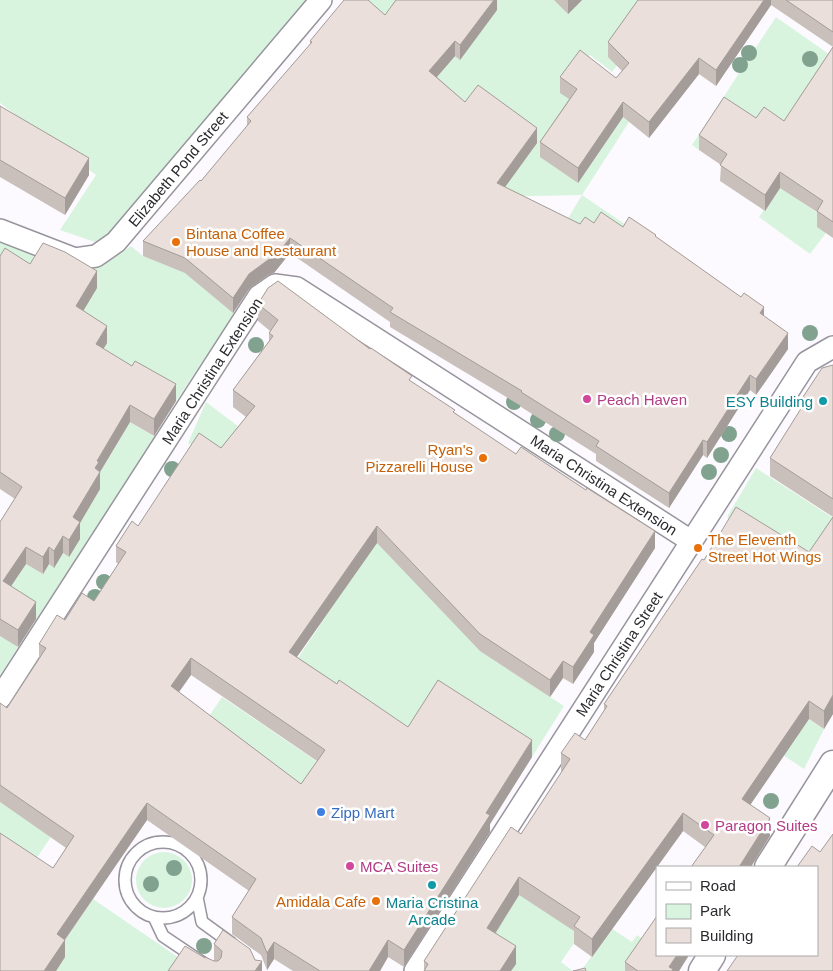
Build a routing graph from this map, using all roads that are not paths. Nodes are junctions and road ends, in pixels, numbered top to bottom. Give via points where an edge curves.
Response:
1 (321, 0) edge
2 (0, 230) edge
3 (833, 347) edge
4 (691, 541) junction
5 (0, 698) edge
6 (833, 764) edge
7 (769, 866) edge
8 (197, 897) junction
9 (154, 917) junction
10 (242, 951) edge
11 (711, 956) edge
12 (215, 971) edge
13 (415, 971) edge
14 (702, 971) edge

1 - 2 street, Elizabeth Pond Street via 116,242 96,256 75,259
3 - 4 street, Maria Christina Street via 807,362
4 - 5 street, Maria Christina Extension via 297,288 275,285 259,296
4 - 13 street, Maria Christina Street
6 - 7 street
8 - 9 lane via 179,914
8 - 9 lane via 201,880 197,863 186,850 171,842 154,842 139,850 128,863 125,880 128,896 139,910
8 - 10 lane via 202,922
9 - 12 lane via 163,936
11 - 14 street

